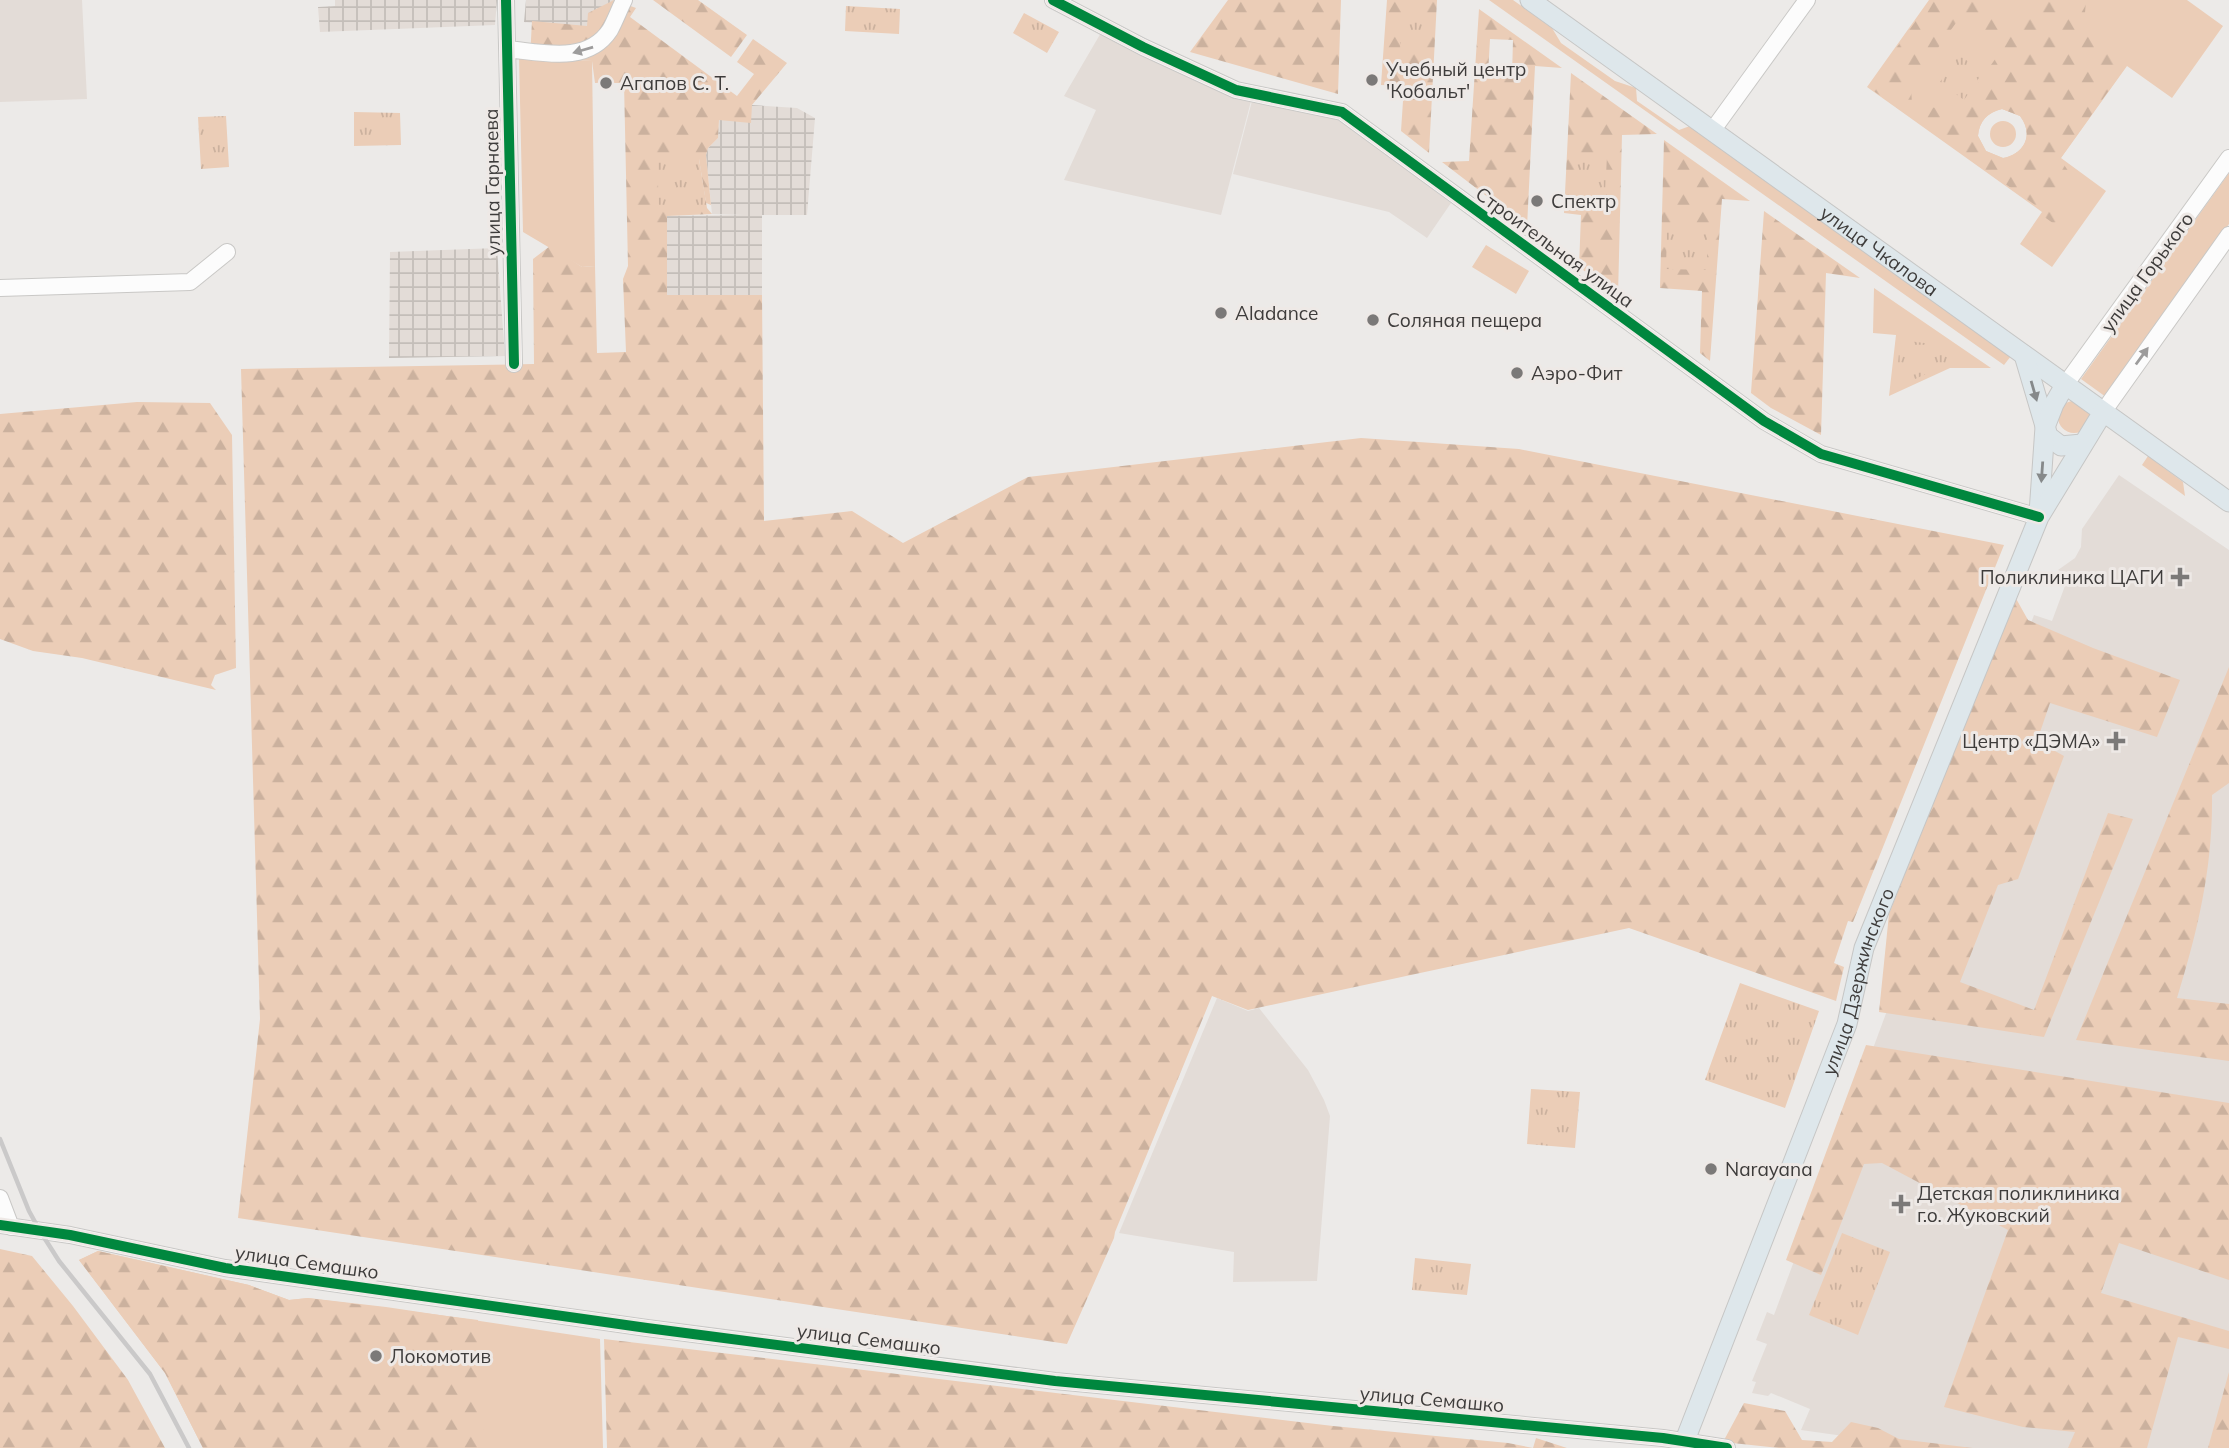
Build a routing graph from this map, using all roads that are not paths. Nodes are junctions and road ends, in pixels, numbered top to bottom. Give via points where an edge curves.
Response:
1 (506, 0) edge
2 (624, 0) edge
3 (1053, 0) edge
4 (1530, 0) edge
5 (1807, 0) edge
6 (507, 48) junction
7 (1712, 131) junction
8 (2229, 158) edge
9 (2229, 235) edge
10 (227, 252) dead end
11 (0, 288) edge
12 (2024, 355) junction
13 (514, 364) dead end
14 (2065, 385) junction
15 (2103, 412) junction
16 (2045, 427) junction
17 (2082, 444) junction
18 (2229, 502) edge
19 (2039, 517) junction
20 (0, 1198) edge
21 (6, 1226) edge
22 (1684, 1445) edge
23 (1727, 1448) edge

1 - 6 street, улица Гарнаева
2 -> 6 street via 609,31 593,48 574,54
3 - 19 street, Строительная улица via 1236,90 1342,112 1764,421 1821,454
4 - 7 main road, улица Чкалова
5 - 7 street
6 - 13 street, улица Гарнаева
7 - 12 main road, улица Чкалова
8 - 14 street, улица Горького
15 -> 9 street
10 - 11 street via 190,282
12 - 14 main road, улица Чкалова
12 -> 16 main road, улица Дзержинского
14 - 15 main road, улица Чкалова
14 - 16 main road, улица Дзержинского
15 - 17 main road, улица Дзержинского
15 - 18 main road, улица Чкалова
16 - 17 main road via 2048,436 2061,446
16 -> 19 main road, улица Дзержинского
17 - 19 main road, улица Дзержинского
19 - 22 main road, улица Дзержинского via 1864,948 1847,1024
20 - 21 street
21 - 22 street, улица Семашко via 225,1268 647,1328 1065,1382
22 - 23 street, улица Семашко

